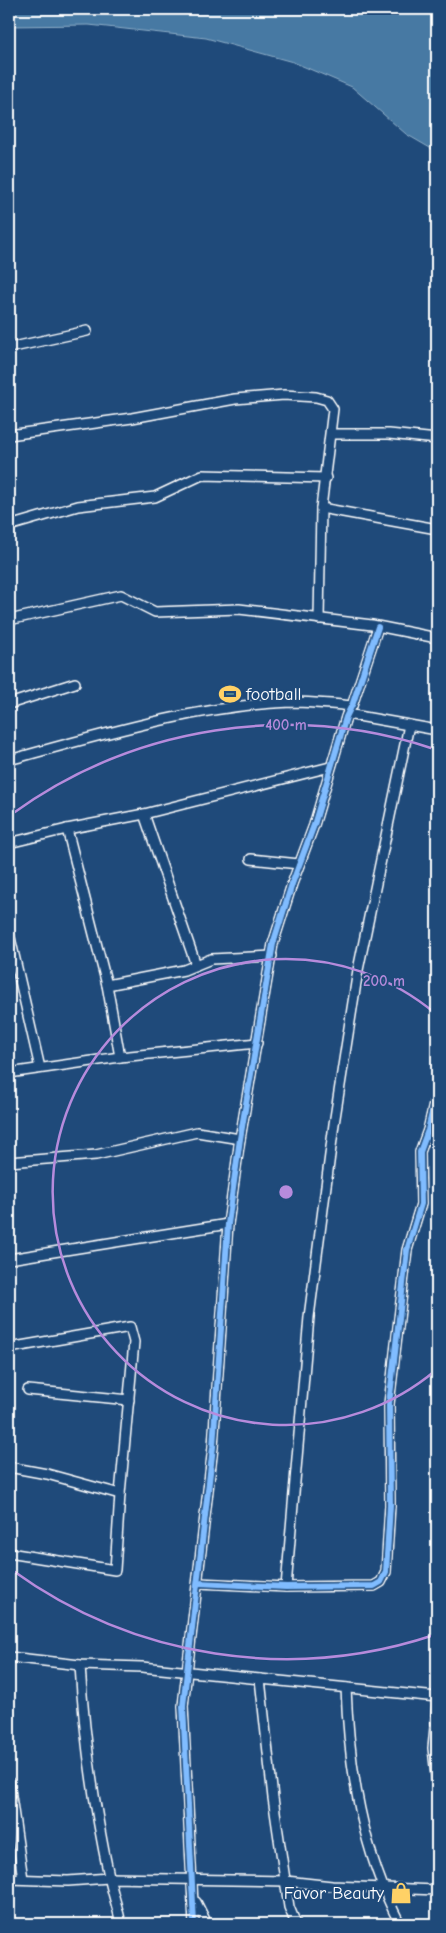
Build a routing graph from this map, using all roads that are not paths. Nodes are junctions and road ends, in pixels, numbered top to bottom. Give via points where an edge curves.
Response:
1 (88, 331) dead end
2 (9, 348) edge
3 (331, 434) junction
4 (9, 435) edge
5 (437, 440) edge
6 (326, 478) junction
7 (321, 508) junction
8 (9, 526) edge
9 (437, 529) edge
10 (319, 619) junction
11 (9, 620) edge
12 (378, 627) junction
13 (437, 638) edge
14 (75, 683) dead end
15 (9, 704) edge
16 (349, 710) junction
17 (409, 725) junction
18 (437, 730) edge
19 (9, 760) edge
20 (330, 767) junction
21 (144, 814) junction
22 (67, 828) junction
23 (9, 843) edge
24 (251, 859) dead end
25 (300, 864) junction
26 (9, 933) edge
27 (272, 956) junction
28 (196, 965) junction
29 (107, 985) junction
30 (256, 1043) junction
31 (120, 1057) junction
32 (40, 1068) junction
33 (9, 1073) edge
34 (437, 1091) edge
35 (240, 1139) junction
36 (9, 1162) edge
37 (228, 1224) junction
38 (9, 1259) edge
39 (9, 1348) edge
40 (28, 1390) dead end
41 (129, 1400) junction
42 (9, 1467) edge
43 (120, 1494) junction
44 (9, 1553) edge
45 (198, 1583) junction
46 (286, 1587) junction
47 (9, 1657) edge
48 (80, 1665) junction
49 (188, 1672) junction
50 (260, 1679) junction
51 (346, 1688) junction
52 (437, 1698) edge
53 (437, 1706) edge
54 (9, 1782) edge
55 (437, 1785) edge
56 (109, 1878) junction
57 (9, 1879) edge
58 (24, 1879) junction
59 (192, 1880) junction
60 (286, 1881) junction
61 (384, 1889) junction
62 (437, 1890) edge
63 (194, 1900) junction
64 (121, 1924) edge
65 (194, 1924) edge
66 (207, 1924) edge
67 (296, 1924) edge
68 (400, 1924) edge

1 - 2 street
3 - 4 street via 333,410 327,400 316,396 284,395 235,399 132,418
3 - 5 street via 389,434
3 - 6 street
6 - 7 street
6 - 8 street via 202,475 155,497 78,506
7 - 9 street
7 - 10 street
10 - 11 street via 231,609 155,612 121,595
10 - 12 street
12 - 13 street
12 - 16 street
14 - 15 street
16 - 17 street
16 - 19 street via 292,702 221,710 107,733
16 - 20 street
17 - 18 street
17 - 46 street via 358,970 334,1124 308,1317
20 - 21 street
20 - 25 street
21 - 22 street
21 - 28 street
22 - 23 street
22 - 29 street
24 - 25 street
25 - 27 street
26 - 32 street
27 - 28 street via 219,958
27 - 30 street
28 - 29 street
29 - 31 street
30 - 31 street
30 - 35 street
31 - 32 street
32 - 33 street
34 - 46 street via 420,1152 421,1204 408,1250 389,1404 390,1505 386,1572 381,1582 374,1586
35 - 36 street via 196,1132 96,1155
35 - 37 street
37 - 38 street
37 - 45 street via 213,1447
39 - 41 street via 130,1328 134,1342
40 - 41 street
41 - 43 street
42 - 43 street
43 - 44 street via 115,1570
45 - 46 street
45 - 49 street
47 - 48 street
48 - 49 street
48 - 56 street via 90,1779
49 - 50 street
49 - 59 street via 183,1706
50 - 51 street
50 - 60 street
51 - 52 street
51 - 61 street via 347,1736 358,1808
53 - 55 street via 433,1748
54 - 58 street
56 - 58 street via 68,1881
56 - 59 street
56 - 64 street
57 - 58 street
59 - 60 street
59 - 63 street
60 - 61 street
60 - 67 street via 288,1907
61 - 62 street
61 - 68 street
63 - 65 street
63 - 66 street

